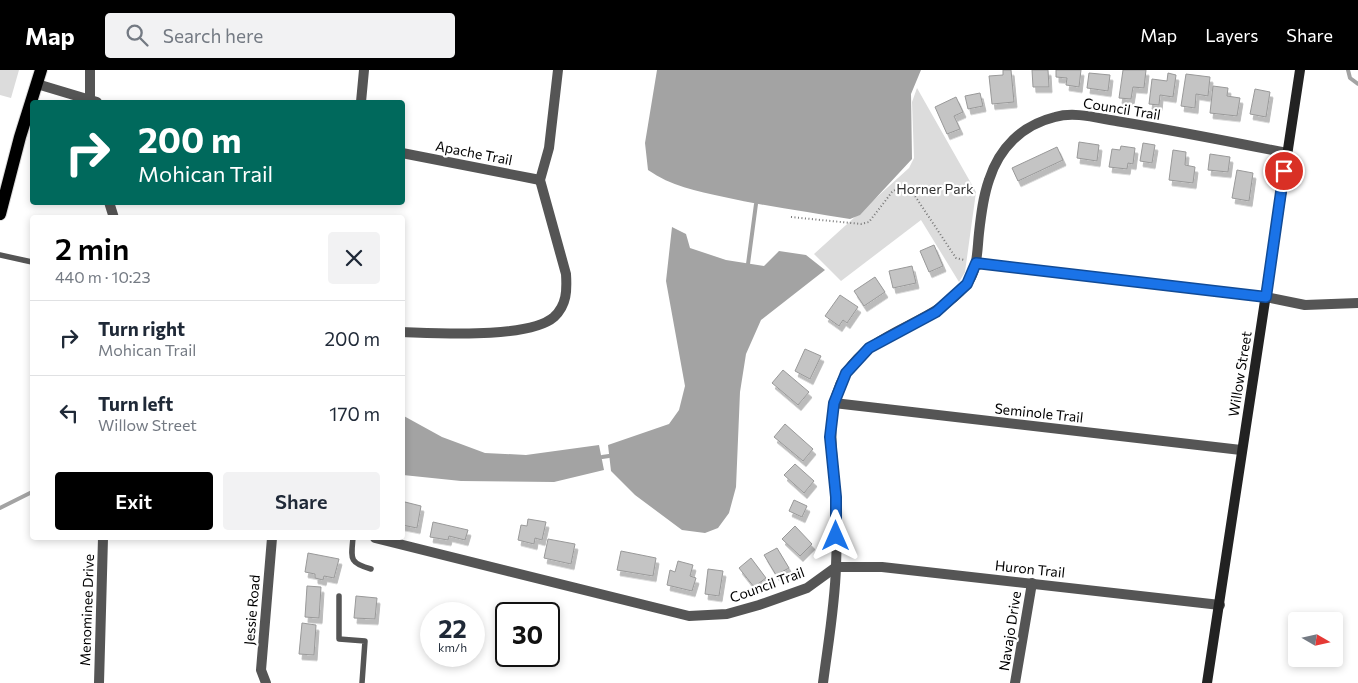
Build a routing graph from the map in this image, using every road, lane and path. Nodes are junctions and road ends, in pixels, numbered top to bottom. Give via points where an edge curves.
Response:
1 (41, 70) edge
2 (90, 70) edge
3 (364, 70) edge
4 (558, 70) edge
5 (1299, 73) edge
6 (37, 84) junction
7 (32, 100) edge
8 (86, 100) edge
9 (92, 100) edge
10 (360, 100) edge
11 (30, 106) edge
12 (1287, 153) junction
13 (405, 155) edge
14 (540, 180) junction
15 (1, 209) edge
16 (791, 217) dead end
17 (0, 254) edge
18 (30, 262) edge
19 (976, 263) junction
20 (1266, 297) junction
21 (1358, 303) edge
22 (405, 332) edge
23 (834, 403) junction
24 (1241, 450) junction
25 (103, 540) edge
26 (272, 540) edge
27 (353, 540) edge
28 (383, 540) edge
29 (836, 567) junction
30 (371, 569) dead end
31 (1032, 583) junction
32 (339, 596) dead end
33 (1220, 605) junction
34 (99, 683) edge
35 (266, 683) edge
36 (362, 683) edge
37 (823, 683) edge
38 (1016, 683) edge
39 (1207, 683) edge

1 - 6 main road
2 - 9 street
3 - 10 street
4 - 14 street via 549,148
5 - 12 street, Willow Street
6 - 7 main road
6 - 8 street
11 - 15 main road
12 - 19 street, Council Trail via 1072,114 1054,117 1016,136 999,157 984,197
12 - 20 street, Willow Street
13 - 14 street, Apache Trail
14 - 22 street via 566,282 565,300 553,318 517,330
16 - 19 path via 861,224 869,222 892,192 905,188 913,194 956,258
17 - 18 lane
19 - 20 street
19 - 23 street, Council Trail via 967,284 936,312 869,348 846,373
20 - 21 street via 1305,305
20 - 24 street, Willow Street
23 - 24 street, Seminole Trail
23 - 29 street, Council Trail via 830,437 836,505
24 - 33 street, Willow Street
25 - 34 street, Menominee Drive
26 - 35 street, Jessie Road via 261,670
27 - 30 lane via 353,560 357,565
28 - 29 street, Council Trail via 689,616 727,614 759,605 807,588
29 - 31 street, Huron Trail via 882,567
29 - 37 street
31 - 33 street, Huron Trail
31 - 38 street, Navajo Drive
32 - 36 lane via 339,639 365,641
33 - 39 street, Willow Street

